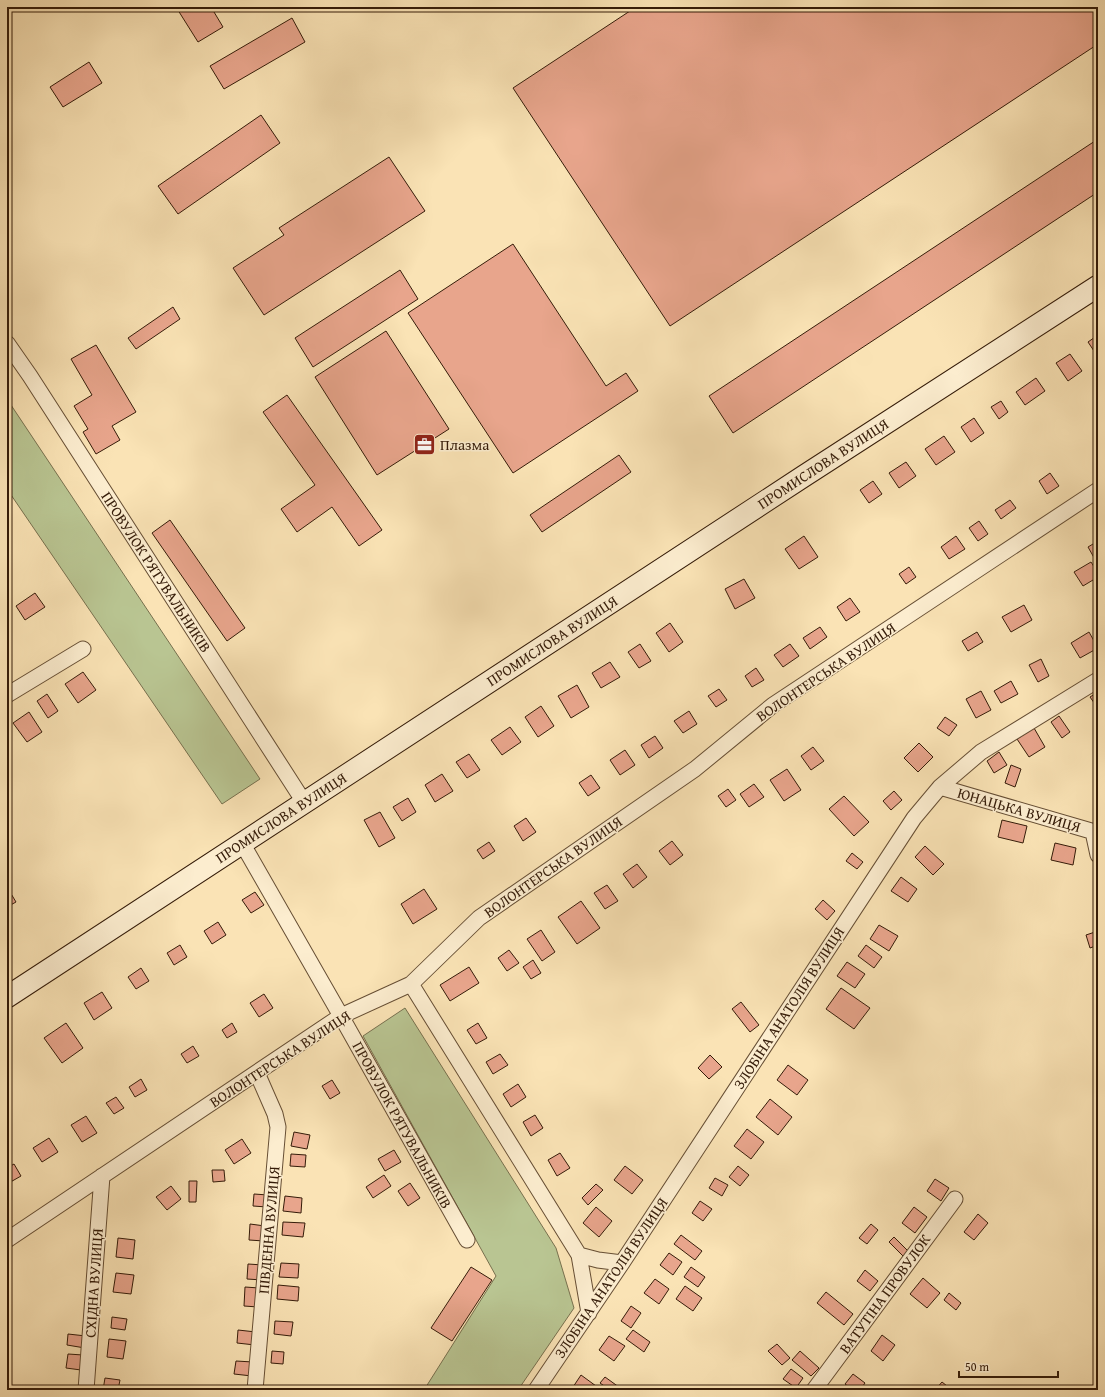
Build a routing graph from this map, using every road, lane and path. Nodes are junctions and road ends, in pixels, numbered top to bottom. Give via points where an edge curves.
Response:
1 (1098, 286) edge
2 (7, 343) edge
3 (1098, 490) edge
4 (83, 649) dead end
5 (1098, 680) edge
6 (7, 695) edge
7 (940, 787) junction
8 (304, 802) junction
9 (1096, 833) edge
10 (242, 844) junction
11 (1098, 855) edge
12 (411, 984) junction
13 (7, 997) edge
14 (341, 1016) junction
15 (257, 1073) junction
16 (102, 1176) junction
17 (955, 1199) dead end
18 (7, 1240) edge
19 (467, 1240) dead end
20 (579, 1255) junction
21 (622, 1263) junction
22 (590, 1313) junction
23 (542, 1388) edge
24 (86, 1390) edge
25 (255, 1390) edge
26 (814, 1390) edge

1 - 8 street, ПРОМИСЛОВА ВУЛИЦЯ
2 - 8 street, ПРОВУЛОК РЯТУВАЛЬНИКІВ
3 - 12 street, ВОЛОНТЕРСЬКА ВУЛИЦЯ via 773,705 695,769 479,918
4 - 6 street
5 - 7 street, ЗЛОБІНА АНАТОЛІЯ ВУЛИЦЯ via 981,752
7 - 9 street, ЮНАЦЬКА ВУЛИЦЯ
7 - 21 street, ЗЛОБІНА АНАТОЛІЯ ВУЛИЦЯ via 914,818
8 - 10 street, ПРОМИСЛОВА ВУЛИЦЯ
9 - 11 street
10 - 13 street, ПРОМИСЛОВА ВУЛИЦЯ
10 - 14 street, ПРОВУЛОК РЯТУВАЛЬНИКІВ
12 - 14 street, ВОЛОНТЕРСЬКА ВУЛИЦЯ
12 - 20 street
14 - 15 street, ВОЛОНТЕРСЬКА ВУЛИЦЯ
14 - 19 street, ПРОВУЛОК РЯТУВАЛЬНИКІВ
15 - 16 street, ВОЛОНТЕРСЬКА ВУЛИЦЯ
15 - 25 street, ПІВДЕННА ВУЛИЦЯ via 278,1127
16 - 18 street, ВОЛОНТЕРСЬКА ВУЛИЦЯ
16 - 24 street, СХІДНА ВУЛИЦЯ
17 - 26 street, ВАТУТІНА ПРОВУЛОК
20 - 21 street
20 - 22 street
21 - 22 street, ЗЛОБІНА АНАТОЛІЯ ВУЛИЦЯ
22 - 23 street, ЗЛОБІНА АНАТОЛІЯ ВУЛИЦЯ

